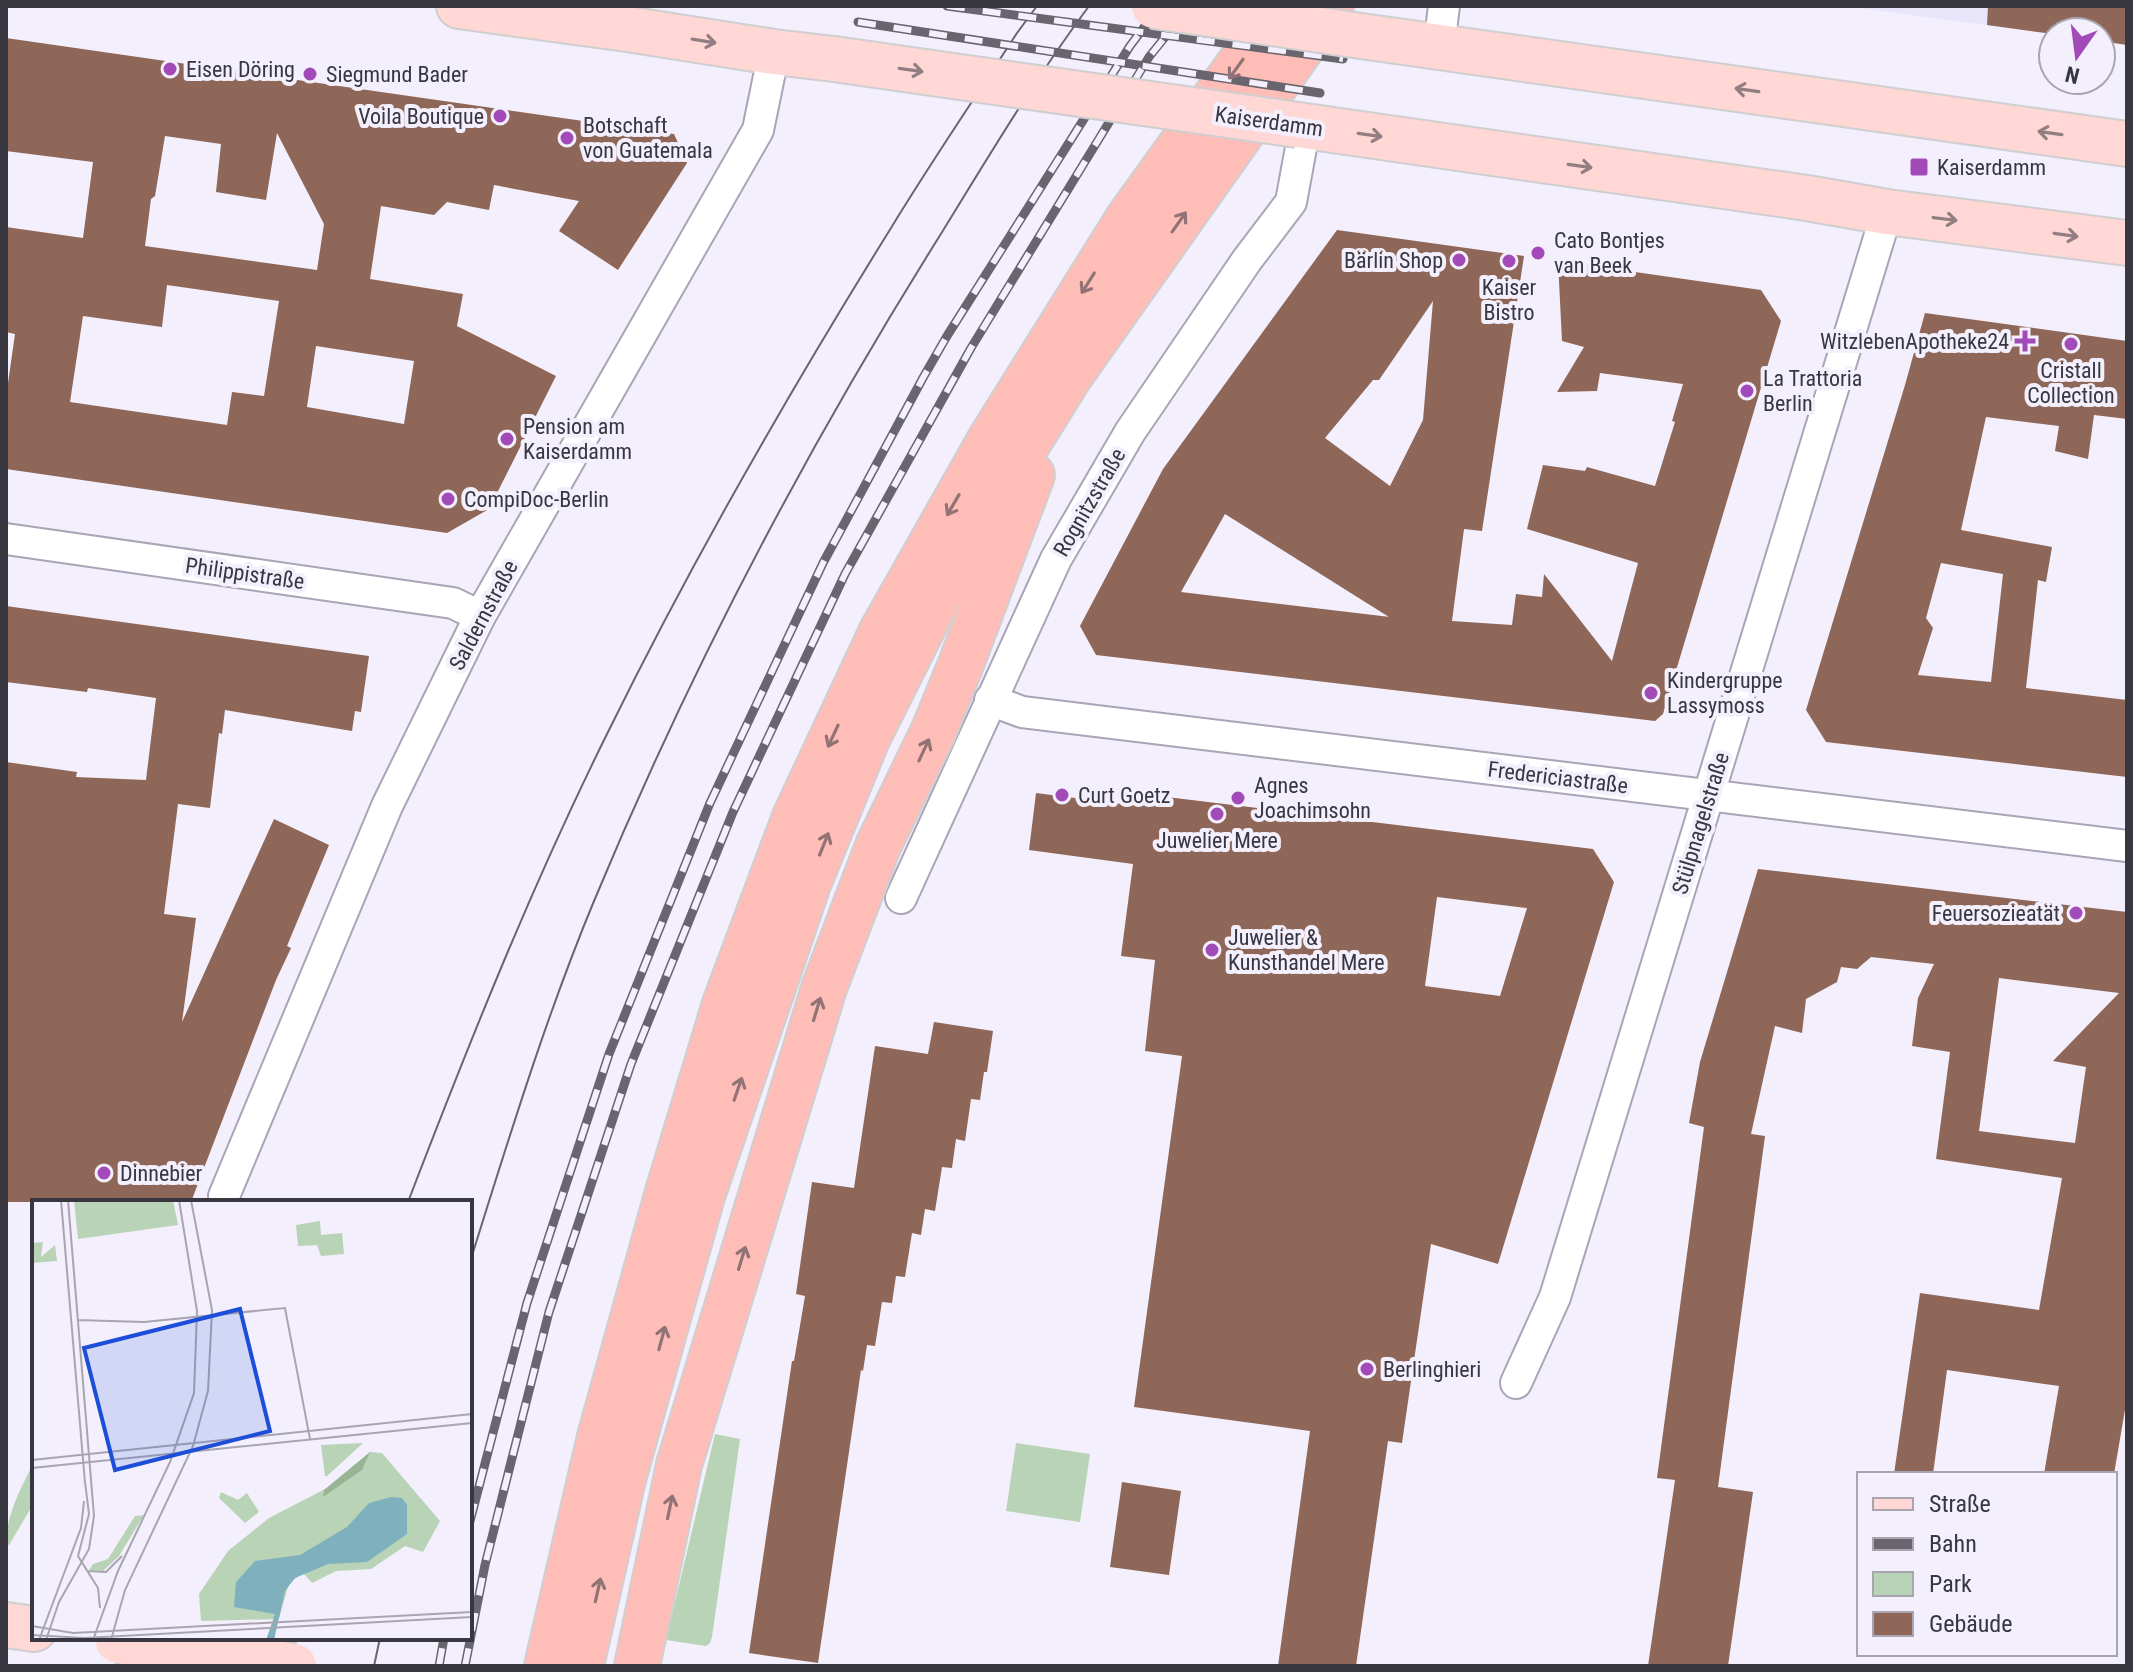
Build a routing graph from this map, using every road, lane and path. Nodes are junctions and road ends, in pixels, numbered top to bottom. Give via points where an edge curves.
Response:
1 (459, 6) edge
2 (1154, 6) edge
3 (1281, 6) edge
4 (1331, 6) edge
5 (1442, 26) edge
6 (774, 52) junction
7 (1301, 125) junction
8 (2127, 144) edge
9 (1887, 212) junction
10 (2127, 243) edge
11 (1069, 377) junction
12 (6, 539) edge
13 (480, 616) junction
14 (990, 700) junction
15 (1708, 795) junction
16 (2127, 846) edge
17 (901, 898) dead end
18 (224, 1196) dead end
19 (1516, 1383) dead end
20 (6, 1625) edge
21 (32, 1629) edge
22 (114, 1640) edge
23 (294, 1666) edge
24 (547, 1666) edge
25 (581, 1666) edge
26 (637, 1666) edge

1 -> 6 main road, Kaiserdamm
2 - 5 main road, bridge via 1361,36
3 -> 24 highway via 1128,219 990,440 882,631 795,817 725,1004 668,1192 600,1437
11 -> 4 highway
8 -> 5 main road
6 -> 7 main road, Kaiserdamm, bridge
6 - 13 street, Saldernstraße via 758,130
7 -> 9 main road, Kaiserdamm
7 - 14 street, Rognitzstraße via 1291,202 1130,432 1056,559
9 -> 10 main road, Kaiserdamm
9 - 15 street, Stülpnagelstraße
25 -> 11 highway via 623,1479 702,1196 808,884 867,739 935,603
26 -> 11 highway via 679,1465 824,988 878,846 961,664
12 - 13 street, Philippistraße via 453,603
13 - 18 street, Saldernstraße via 387,806
14 - 15 street, Fredericiastraße via 1022,712
14 - 17 street, Rognitzstraße
15 - 16 street, Fredericiastraße
15 - 19 street, Stülpnagelstraße via 1555,1297
20 - 21 main road
22 - 23 main road, bridge

